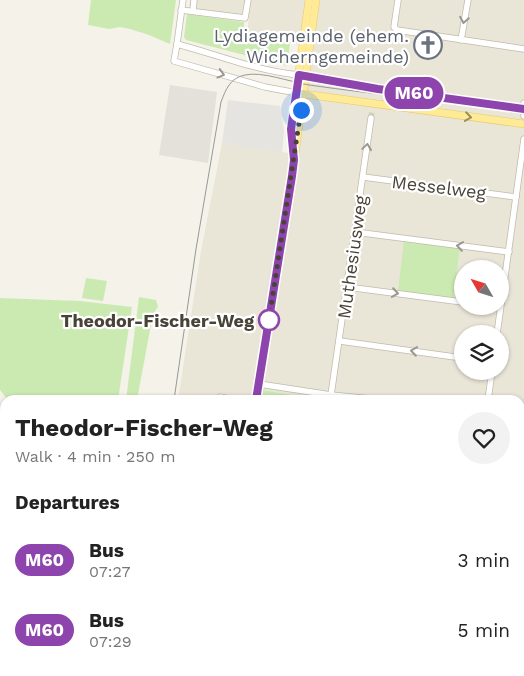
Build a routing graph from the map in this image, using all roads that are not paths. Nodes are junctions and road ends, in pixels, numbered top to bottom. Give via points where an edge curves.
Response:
1 (183, 0) edge
2 (194, 0) edge
3 (248, 0) edge
4 (309, 0) edge
5 (316, 0) edge
6 (398, 0) edge
7 (468, 0) edge
8 (181, 10) junction
9 (193, 11) junction
10 (461, 40) junction
11 (178, 44) junction
12 (524, 49) edge
13 (302, 76) junction
14 (300, 94) junction
15 (524, 102) edge
16 (524, 109) edge
17 (524, 116) edge
18 (371, 118) tunnel mouth
19 (524, 124) edge
20 (524, 139) edge
21 (363, 177) junction
22 (516, 196) junction
23 (355, 232) junction
24 (509, 252) junction
25 (507, 260) edge
26 (347, 287) junction
27 (454, 301) edge
28 (340, 341) junction
29 (454, 357) edge
30 (491, 380) edge
31 (259, 384) junction
32 (257, 395) edge
33 (325, 395) edge
34 (331, 395) edge
35 (489, 395) edge

1 - 8 street
2 - 9 street
3 - 9 street via 244,18
4 - 13 main road
5 - 13 main road
6 - 10 street via 394,29
7 -> 10 street
8 - 9 street
8 - 11 street
10 - 12 street
11 - 13 street via 236,62
11 -> 14 street via 174,61
13 - 14 main road
13 - 16 main road
14 -> 19 main road via 373,107
14 - 31 main road via 294,160
15 - 16 street
16 - 17 street
21 -> 18 street, Muthesiusweg
20 - 22 street
21 - 22 street, Messelweg
21 - 23 street, Muthesiusweg
22 - 24 street
24 -> 23 street
23 - 26 street, Muthesiusweg
24 - 25 street
26 -> 27 street
26 - 28 street, Muthesiusweg
29 -> 28 street
28 - 34 street, Muthesiusweg
30 - 35 street
31 - 32 main road
31 - 33 street

